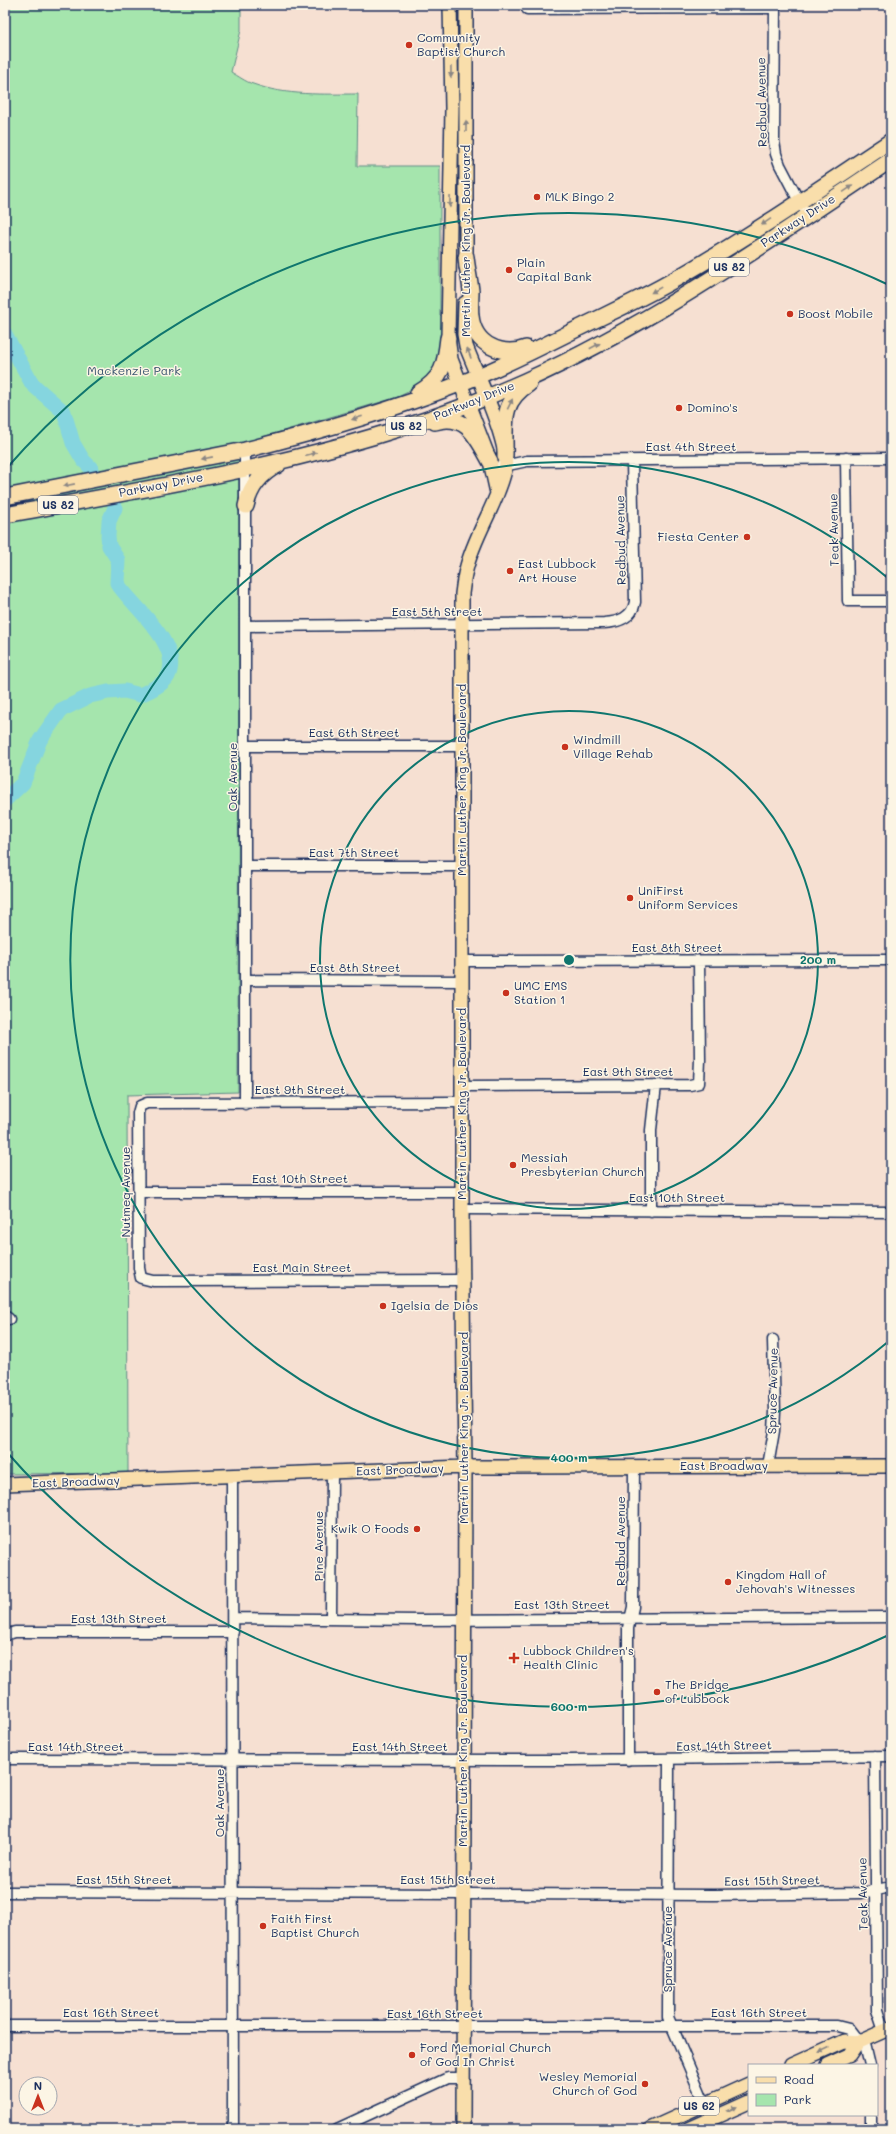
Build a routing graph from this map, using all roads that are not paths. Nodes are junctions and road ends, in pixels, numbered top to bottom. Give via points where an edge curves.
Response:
1 (450, 5) edge
2 (466, 5) edge
3 (775, 6) edge
4 (527, 8) dead end
5 (891, 141) edge
6 (891, 160) edge
7 (799, 201) junction
8 (807, 216) junction
9 (466, 257) junction
10 (448, 338) junction
11 (560, 338) junction
12 (560, 364) junction
13 (477, 376) junction
14 (460, 383) junction
15 (486, 398) junction
16 (468, 405) junction
17 (380, 411) junction
18 (366, 439) junction
19 (245, 450) junction
20 (846, 458) junction
21 (891, 458) edge
22 (292, 459) junction
23 (505, 460) junction
24 (632, 461) junction
25 (491, 465) junction
26 (245, 469) junction
27 (497, 493) junction
28 (5, 497) edge
29 (246, 506) junction
30 (5, 515) edge
31 (891, 601) edge
32 (627, 616) joint
33 (462, 625) junction
34 (246, 626) junction
35 (246, 746) junction
36 (462, 746) junction
37 (246, 866) junction
38 (463, 866) junction
39 (891, 960) edge
40 (463, 961) junction
41 (699, 961) junction
42 (246, 980) junction
43 (463, 981) junction
44 (656, 1085) junction
45 (462, 1086) junction
46 (462, 1102) junction
47 (245, 1104) junction
48 (140, 1106) joint
49 (139, 1192) junction
50 (462, 1192) junction
51 (462, 1209) junction
52 (651, 1211) junction
53 (891, 1212) edge
54 (141, 1278) joint
55 (462, 1280) junction
56 (774, 1340) dead end
57 (634, 1466) junction
58 (768, 1466) junction
59 (891, 1466) edge
60 (465, 1467) junction
61 (332, 1473) junction
62 (232, 1476) junction
63 (5, 1484) edge
64 (891, 1617) edge
65 (233, 1618) junction
66 (631, 1618) junction
67 (331, 1619) junction
68 (464, 1619) junction
69 (233, 1632) junction
70 (5, 1635) edge
71 (875, 1756) junction
72 (891, 1756) edge
73 (5, 1759) edge
74 (233, 1760) junction
75 (463, 1760) junction
76 (628, 1760) junction
77 (669, 1760) junction
78 (891, 1887) edge
79 (876, 1890) junction
80 (5, 1892) edge
81 (233, 1893) junction
82 (462, 1893) junction
83 (668, 1894) junction
84 (5, 2026) edge
85 (233, 2026) junction
86 (670, 2026) junction
87 (464, 2027) junction
88 (887, 2029) edge
89 (861, 2041) junction
90 (793, 2064) edge
91 (830, 2064) edge
92 (870, 2064) edge
93 (464, 2078) junction
94 (748, 2084) edge
95 (748, 2103) edge
96 (705, 2104) junction
97 (870, 2116) edge
98 (714, 2124) edge
99 (233, 2129) edge
100 (337, 2129) edge
101 (463, 2129) edge
102 (650, 2129) edge
103 (689, 2129) edge
104 (871, 2129) edge

1 -> 10 main road, Martin Luther King Jr. Boulevard via 452,108
9 -> 2 main road, Martin Luther King Jr. Boulevard
3 - 4 street
3 - 7 street, Redbud Avenue via 776,154
5 - 7 highway, Parkway Drive / US 82
8 -> 6 highway, Parkway Drive / US 82
7 - 8 street, Redbud Avenue
7 -> 11 highway, Parkway Drive / US 82 via 683,275
12 -> 8 highway, Parkway Drive / US 82 via 649,317
9 - 11 highway via 471,290 471,317 477,334 483,341 491,347 509,352
13 -> 9 main road, Martin Luther King Jr. Boulevard via 464,334
10 - 14 main road, Martin Luther King Jr. Boulevard via 451,359
10 - 17 highway via 446,357 438,378 416,394
11 - 13 highway, Parkway Drive / US 82
12 - 15 highway, Parkway Drive / US 82
23 -> 12 highway via 505,418 511,399 520,390
13 - 14 highway, Parkway Drive / US 82
13 - 15 main road, Martin Luther King Jr. Boulevard
14 - 16 main road, Martin Luther King Jr. Boulevard
14 - 17 highway, Parkway Drive / US 82
15 - 16 highway, Parkway Drive / US 82
15 - 23 main road, Martin Luther King Jr. Boulevard via 503,444
16 - 18 highway, Parkway Drive / US 82
16 - 25 main road, Martin Luther King Jr. Boulevard
17 -> 19 highway, Parkway Drive / US 82
22 -> 18 highway, Parkway Drive / US 82
18 - 25 highway via 407,431 438,421 458,422 470,428
19 - 26 street, Oak Avenue
19 -> 28 highway, Parkway Drive / US 82
20 - 21 street, East 4th Street
20 - 24 street, East 4th Street
20 - 31 street, Teak Avenue via 848,602
22 - 26 highway, Parkway Drive / US 82
22 - 29 highway via 265,472 256,481 249,493
23 - 24 street, East 4th Street
23 - 25 street, East 4th Street
23 - 27 main road, Martin Luther King Jr. Boulevard
24 - 32 street, Redbud Avenue via 635,602
25 - 27 main road, Martin Luther King Jr. Boulevard
26 - 29 street, Oak Avenue
26 - 30 highway, Parkway Drive / US 82
27 - 33 main road, Martin Luther King Jr. Boulevard via 466,569 462,594
29 - 34 street, Oak Avenue
32 - 33 street, East 5th Street via 619,621 604,623
33 - 34 street, East 5th Street
33 - 36 main road, Martin Luther King Jr. Boulevard
34 - 35 street, Oak Avenue
35 - 36 street, East 6th Street
35 - 37 street, Oak Avenue
36 - 38 main road, Martin Luther King Jr. Boulevard
37 - 38 street, East 7th Street
37 - 42 street, Oak Avenue
38 - 40 main road, Martin Luther King Jr. Boulevard
39 - 41 street, East 8th Street
40 - 41 street, East 8th Street
40 - 43 main road, Martin Luther King Jr. Boulevard
41 - 44 street, East 9th Street via 699,1083
42 - 43 street, East 8th Street
42 - 47 street, Oak Avenue
43 - 45 main road, Martin Luther King Jr. Boulevard
44 - 45 street, East 9th Street
44 - 52 street via 651,1130
45 - 46 main road, Martin Luther King Jr. Boulevard
46 - 47 street, East 9th Street
46 - 50 main road, Martin Luther King Jr. Boulevard
47 - 48 street, East 9th Street via 147,1103
48 - 49 street, Nutmeq Avenue
49 - 50 street, East 10th Street
49 - 54 street, Nutmeq Avenue
50 - 51 main road, Martin Luther King Jr. Boulevard
51 - 52 street, East 10th Street
51 - 55 main road, Martin Luther King Jr. Boulevard
52 - 53 street, East 10th Street
54 - 55 street, East Main Street via 153,1281
55 - 60 main road, Martin Luther King Jr. Boulevard
56 - 58 street, Spruce Avenue via 774,1419
57 - 58 main road, East Broadway
57 - 60 main road, East Broadway
57 - 66 street, Redbud Avenue
58 - 59 main road, East Broadway
60 - 61 main road, East Broadway
60 - 68 main road, Martin Luther King Jr. Boulevard
61 - 62 main road, East Broadway
61 - 67 street, Pine Avenue
62 - 63 main road, East Broadway
62 - 65 street, Oak Avenue
64 - 66 street, East 13th Street
65 - 67 street, East 13th Street
65 - 69 street, Oak Avenue
66 - 68 street, East 13th Street
66 - 76 street, Redbud Avenue via 628,1628
67 - 68 street, East 13th Street
68 - 75 main road, Martin Luther King Jr. Boulevard
69 - 70 street, East 13th Street via 15,1632
69 - 74 street, Oak Avenue
71 - 72 street, East 14th Street
71 - 77 street, East 14th Street
71 - 79 street, Teak Avenue
73 - 74 street, East 14th Street
74 - 75 street, East 14th Street
74 - 81 street, Oak Avenue
75 - 76 street, East 14th Street
75 - 82 main road, Martin Luther King Jr. Boulevard
76 - 77 street, East 14th Street
77 - 83 street, Spruce Avenue
78 - 79 street, East 15th Street
79 - 83 street, East 15th Street via 862,1893
79 - 88 street, Teak Avenue via 877,2010
80 - 81 street, East 15th Street
81 - 82 street, East 15th Street
81 - 85 street, Oak Avenue
82 - 83 street, East 15th Street
82 - 87 main road, Martin Luther King Jr. Boulevard
83 - 86 street, Spruce Avenue
84 - 85 street, East 16th Street
85 - 87 street, East 16th Street
85 - 99 street, Oak Avenue
86 - 87 street, East 16th Street
86 - 89 street, East 16th Street via 837,2026 849,2029
86 - 96 street, Spruce Avenue
87 - 93 main road, Martin Luther King Jr. Boulevard
88 - 89 main road
89 -> 90 main road via 844,2041
89 - 91 main road via 850,2055
89 - 92 street
93 - 100 street via 448,2078
93 - 101 main road, Martin Luther King Jr. Boulevard
94 - 96 main road, US 62
98 -> 95 main road, US 62
96 - 98 main road, Spruce Avenue
96 - 102 main road, US 62
97 - 104 street
98 - 103 main road, US 62

